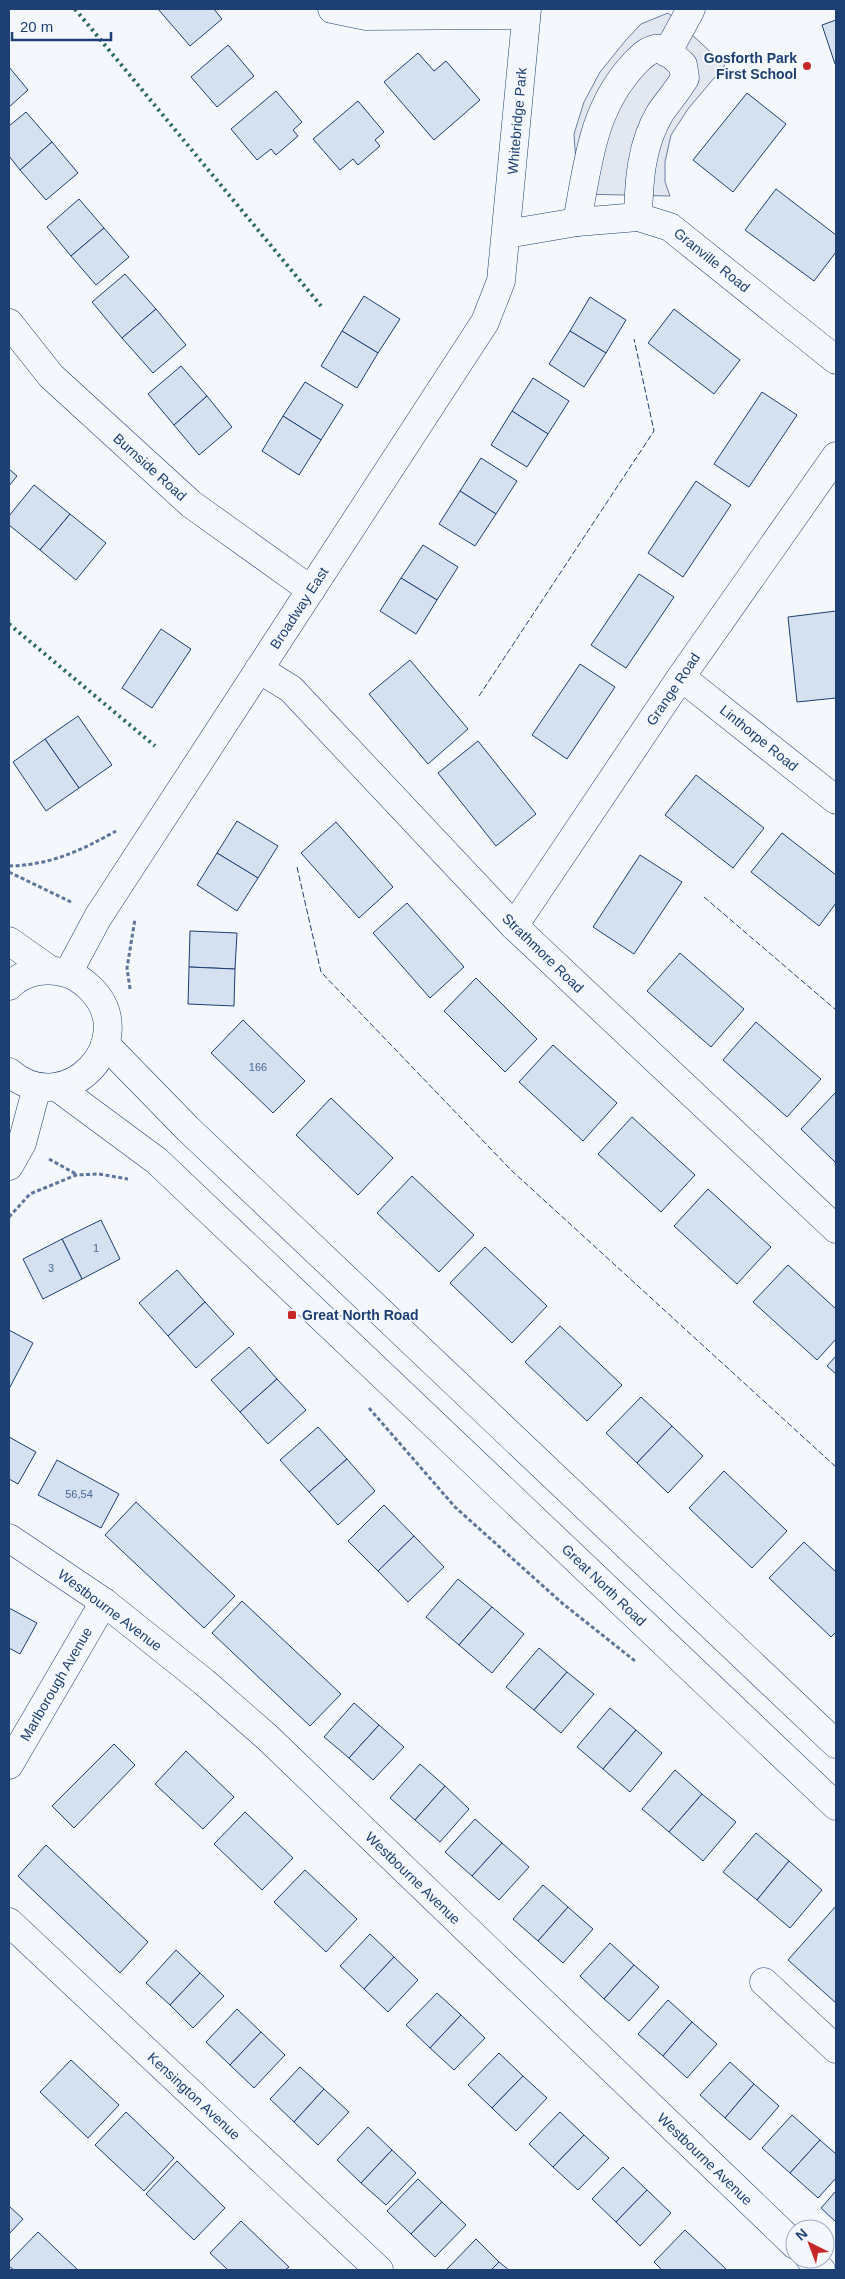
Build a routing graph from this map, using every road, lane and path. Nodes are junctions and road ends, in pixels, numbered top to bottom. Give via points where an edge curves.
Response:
1 (332, 9) edge
2 (692, 9) edge
3 (526, 12) edge
4 (667, 53) junction
5 (638, 217) junction
6 (577, 222) junction
7 (506, 234) junction
8 (9, 323) edge
9 (836, 360) edge
10 (836, 456) edge
11 (311, 590) junction
12 (259, 669) junction
13 (681, 677) junction
14 (836, 800) edge
15 (122, 824) dead end
16 (9, 866) edge
17 (9, 872) edge
18 (68, 900) dead end
19 (514, 926) junction
20 (131, 940) dead end
21 (9, 941) edge
22 (59, 972) junction
23 (9, 986) edge
24 (131, 995) dead end
25 (106, 1044) junction
26 (9, 1072) edge
27 (47, 1087) junction
28 (9, 1166) edge
29 (76, 1175) dead end
30 (9, 1217) edge
31 (836, 1229) edge
32 (9, 1538) edge
33 (104, 1602) junction
34 (836, 1744) edge
35 (9, 1765) edge
36 (836, 1806) edge
37 (9, 1922) edge
38 (764, 1982) dead end
39 (836, 2049) edge
40 (785, 2235) edge
41 (379, 2270) edge

1 - 3 street via 366,16
2 - 4 street
3 - 7 street, Whitebridge Park
4 - 5 street via 683,65 685,78 660,112 649,138 639,173
4 - 6 street via 654,49 643,55 615,88 593,137
5 - 6 street, Granville Road
5 - 9 street, Granville Road via 670,227
6 - 7 street, Granville Road
7 - 11 street, Broadway East via 501,281 485,322
8 - 11 street, Burnside Road via 50,376 191,504
10 - 13 street, Grange Road
11 - 12 street, Broadway East
12 - 19 street, Strathmore Road via 291,689
12 - 22 street, Broadway East
13 - 14 street, Linthorpe Road
13 - 19 street, Grange Road
15 - 16 path via 78,852 30,865
17 - 18 path
19 - 31 street, Strathmore Road
20 - 24 path via 127,968
21 - 22 street
22 - 23 street via 32,972
22 - 25 street via 83,981 96,994 104,1009
25 - 27 street via 99,1060 87,1073 73,1083
25 - 34 street via 188,1129
26 - 27 street, Great North Road via 18,1080
27 - 28 street
27 - 36 street, Great North Road via 157,1161
29 - 30 path via 30,1194
32 - 33 street, Westbourne Avenue
33 - 35 street, Marlborough Avenue
33 - 40 street, Westbourne Avenue via 267,1737
37 - 41 street, Kensington Avenue
38 - 39 street

